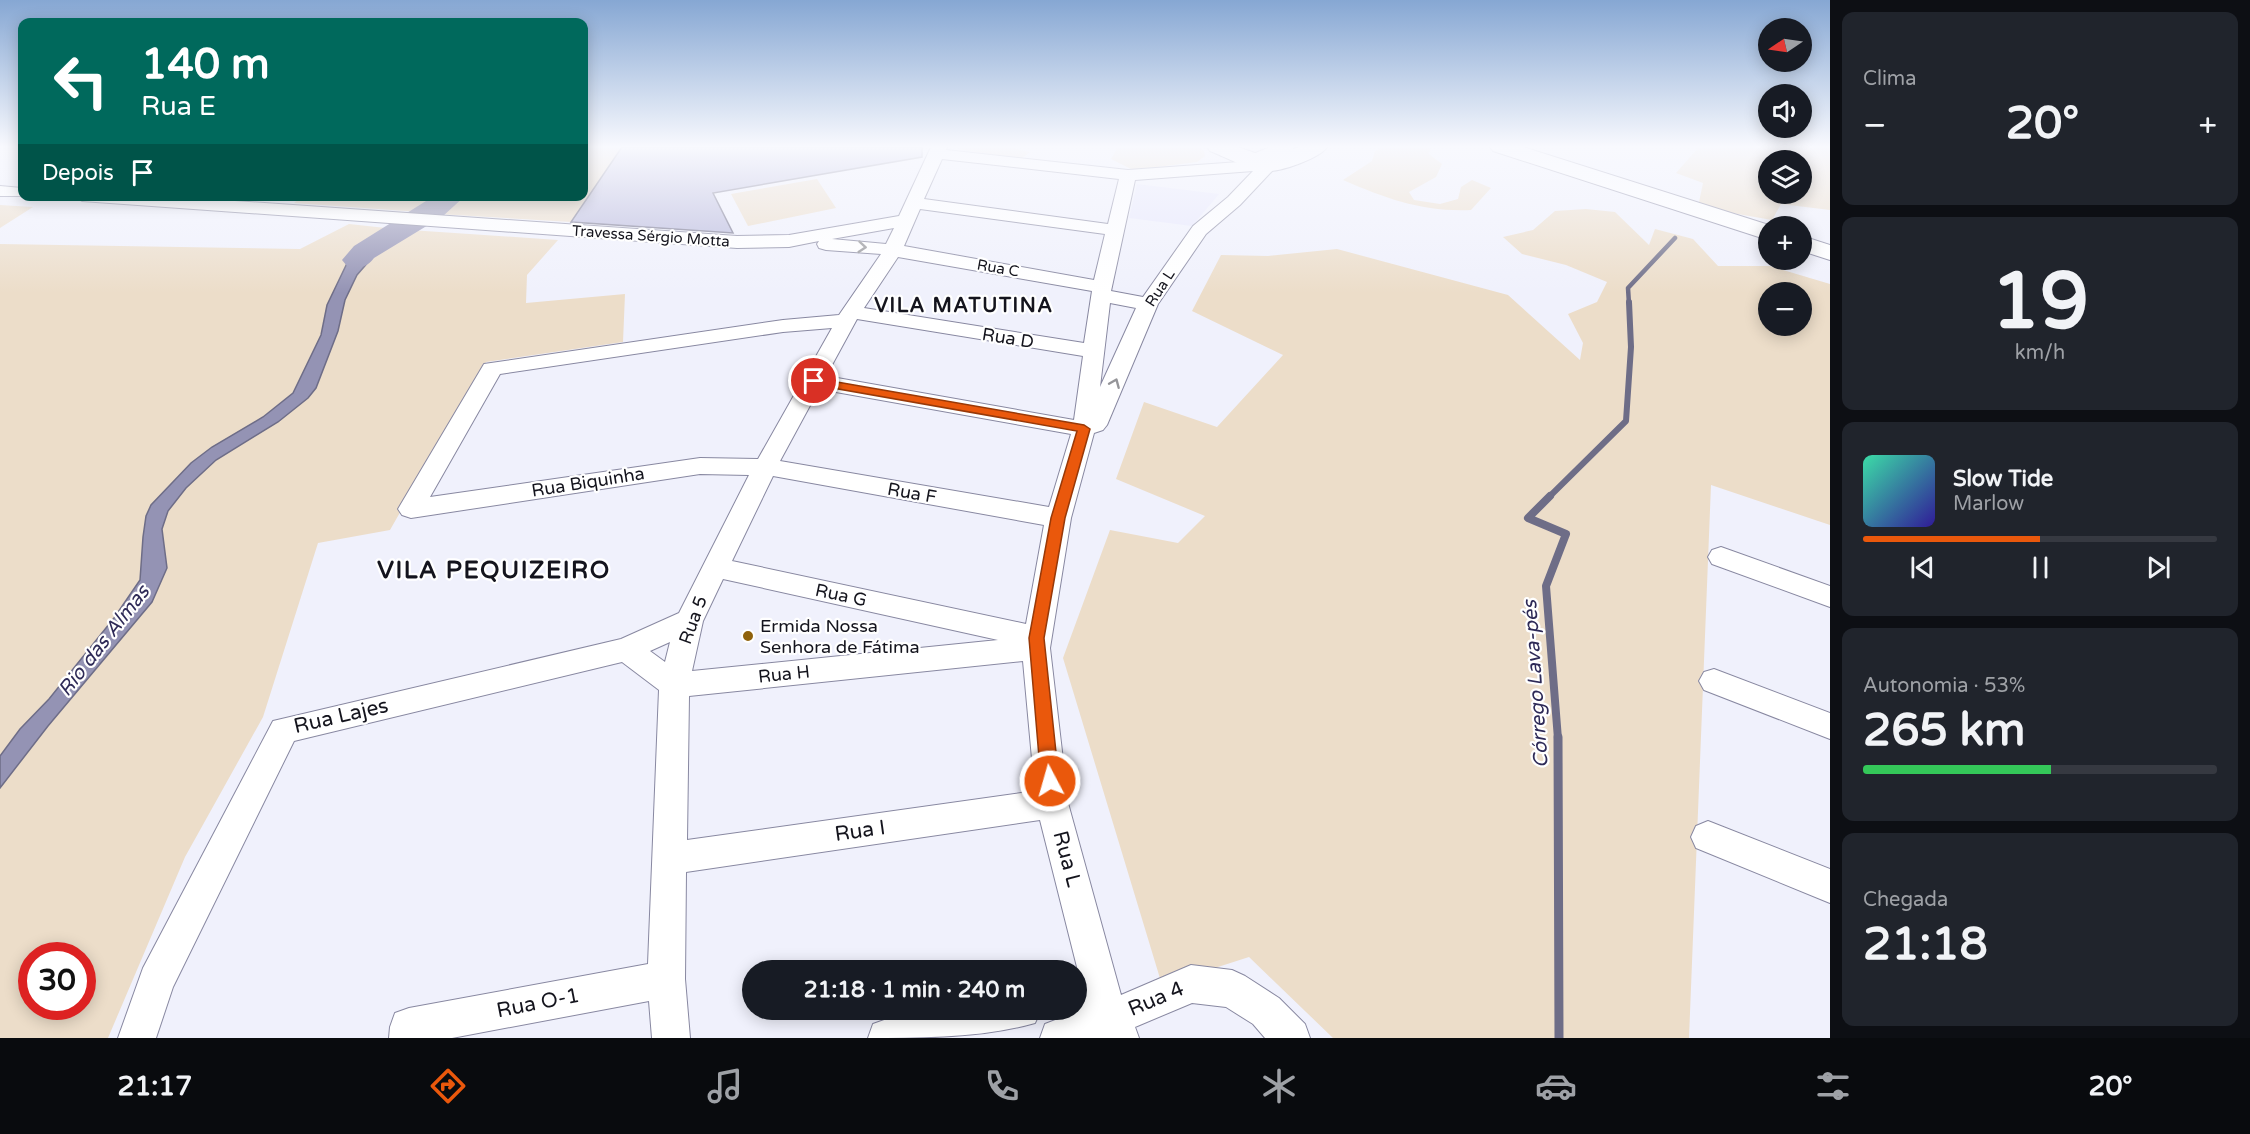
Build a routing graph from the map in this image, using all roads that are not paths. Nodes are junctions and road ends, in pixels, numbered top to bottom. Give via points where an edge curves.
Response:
1 (918, 195) edge
2 (1123, 195) edge
3 (1238, 195) edge
4 (1653, 195) edge
5 (151, 201) edge
6 (915, 203) junction
7 (906, 220) junction
8 (1114, 230) junction
9 (1758, 230) edge
10 (789, 240) junction
11 (1812, 247) edge
12 (893, 250) junction
13 (1830, 253) edge
14 (1102, 291) junction
15 (1148, 304) junction
16 (849, 316) junction
17 (1094, 351) junction
18 (814, 381) junction
19 (1084, 429) junction
20 (766, 467) junction
21 (1058, 518) junction
22 (1721, 557) dead end
23 (715, 567) junction
24 (1830, 597) edge
25 (689, 621) junction
26 (1036, 643) junction
27 (626, 650) junction
28 (1714, 681) dead end
29 (674, 685) junction
30 (1830, 726) edge
31 (1052, 803) junction
32 (1708, 837) dead end
33 (668, 859) junction
34 (1830, 886) edge
35 (666, 979) junction
36 (1103, 1012) edge
37 (974, 1020) edge
38 (408, 1033) edge
39 (137, 1038) edge
40 (671, 1038) edge
41 (887, 1038) edge
42 (1059, 1038) edge
43 (1291, 1038) edge

1 - 6 street, Rua 5
2 - 8 street, Rua L
3 - 15 street, Rua L via 1199,230
4 - 9 main road
5 - 10 street, Travessa Sérgio Motta via 737,242
6 - 7 street, Rua 5
6 - 8 street
7 - 10 street
7 - 12 street, Rua 5
8 - 14 street, Rua L
10 -> 12 street, Rua C
11 - 13 main road
12 - 14 street, Rua C
12 - 16 street, Rua 5
14 - 15 street, Rua C
14 - 17 street, Rua L
19 -> 15 street, Rua L via 1099,419
16 - 17 street, Rua D
16 - 18 street, Rua 5
16 - 20 street, Rua Biquinha via 492,369 411,509 700,466
17 - 19 street, Rua L
18 - 19 street
18 - 20 street, Rua 5
19 - 21 street, Rua L
20 - 21 street, Rua F
20 - 23 street, Rua 5
21 - 26 street, Rua L
22 - 24 street
23 - 25 street, Rua 5
23 - 26 street, Rua G
25 - 27 street, Rua Lajes
25 - 29 street, Rua 5
26 - 29 street, Rua H
26 - 31 street, Rua L
27 - 29 street
27 - 39 street, Rua Lajes via 284,730 156,981
28 - 30 street
29 - 33 street, Rua 5
31 - 33 street, Rua I
31 - 36 street, Rua L
32 - 34 street
33 - 35 street, Rua 5
35 - 38 street, Rua O-1
35 - 40 street, Rua 5
36 - 42 street, Rua 4
36 - 43 street, Rua 4 via 1191,984 1232,989 1266,1011
37 - 41 street

